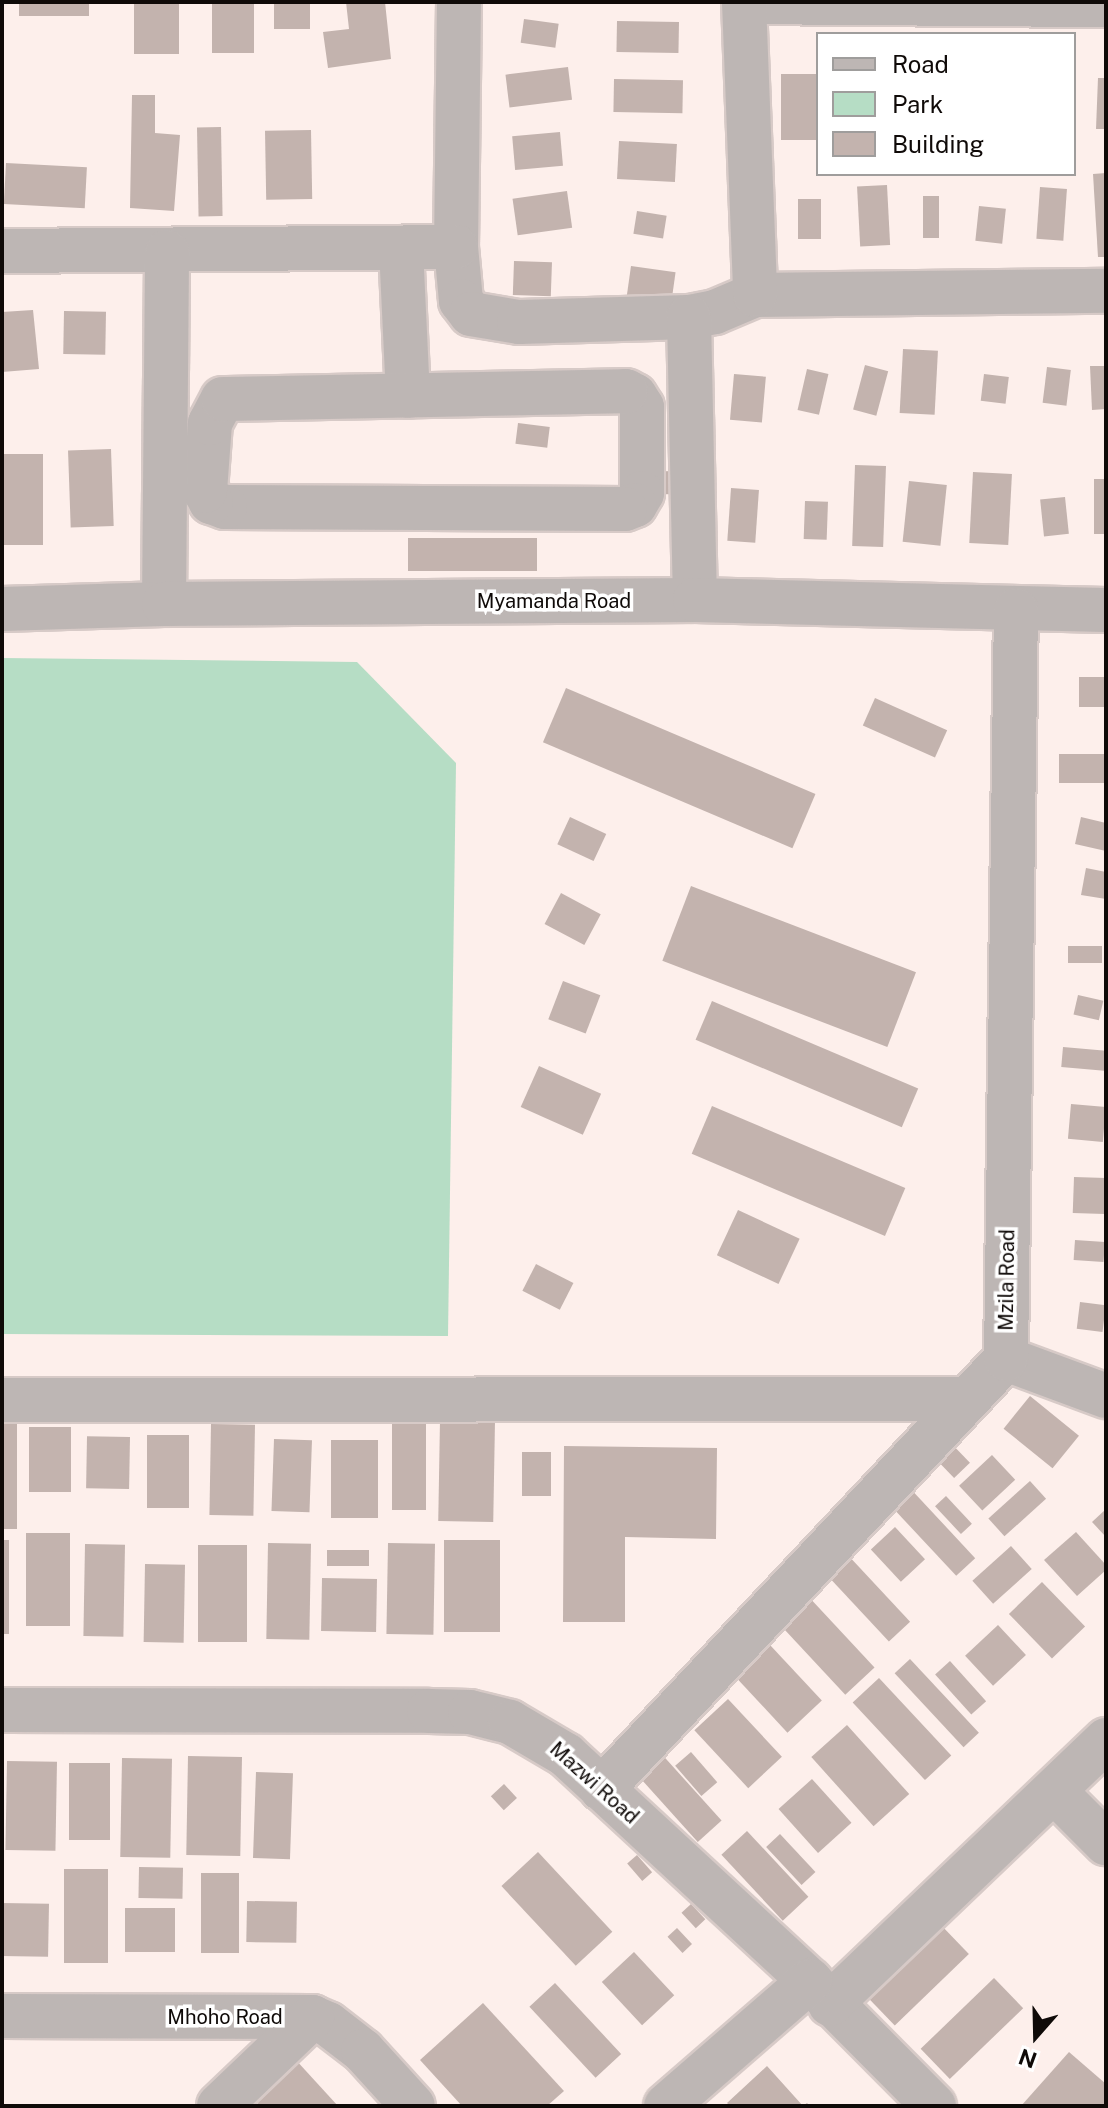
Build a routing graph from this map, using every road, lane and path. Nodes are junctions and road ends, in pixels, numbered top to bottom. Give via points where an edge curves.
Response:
1 (459, 2) edge
2 (744, 2) edge
3 (1106, 5) edge
4 (456, 247) junction
5 (401, 248) junction
6 (2, 251) edge
7 (167, 252) junction
8 (1106, 291) edge
9 (755, 295) junction
10 (689, 317) junction
11 (408, 396) junction
12 (695, 600) junction
13 (164, 604) junction
14 (2, 609) edge
15 (1016, 610) junction
16 (1106, 610) edge
17 (1006, 1359) junction
18 (1106, 1396) edge
19 (968, 1399) junction
20 (2, 1400) edge
21 (2, 1710) edge
22 (1106, 1740) edge
23 (602, 1789) junction
24 (1054, 1791) junction
25 (1106, 1843) edge
26 (820, 1993) junction
27 (2, 2016) edge
28 (312, 2017) junction
29 (219, 2106) edge
30 (413, 2106) edge
31 (666, 2106) edge
32 (934, 2106) edge

1 - 4 street
2 - 3 street
2 - 9 street
4 - 5 street
4 - 10 street via 461,301 471,314 519,322
5 - 7 street
5 - 11 street
6 - 7 street
7 - 13 street
8 - 9 street
9 - 10 street
10 - 12 street
11 - 11 street via 626,391 642,407 642,493 625,509 225,507 211,502 205,491 210,423 223,399
12 - 13 street, Myamanda Road
12 - 15 street, Myamanda Road
13 - 14 street, Myamanda Road
15 - 16 street, Myamanda Road
15 - 17 street, Mzila Road
17 - 18 street
17 - 19 street, Mzila Road
19 - 20 street
19 - 23 street, Mzila Road
21 - 23 street, Mazwi Road via 470,1712 542,1737
22 - 24 street
23 - 26 street, Mazwi Road
24 - 25 street
24 - 26 street
26 - 31 street
26 - 32 street, Mazwi Road
27 - 28 street, Mhoho Road
28 - 29 street
28 - 30 street, Mhoho Road via 363,2051

